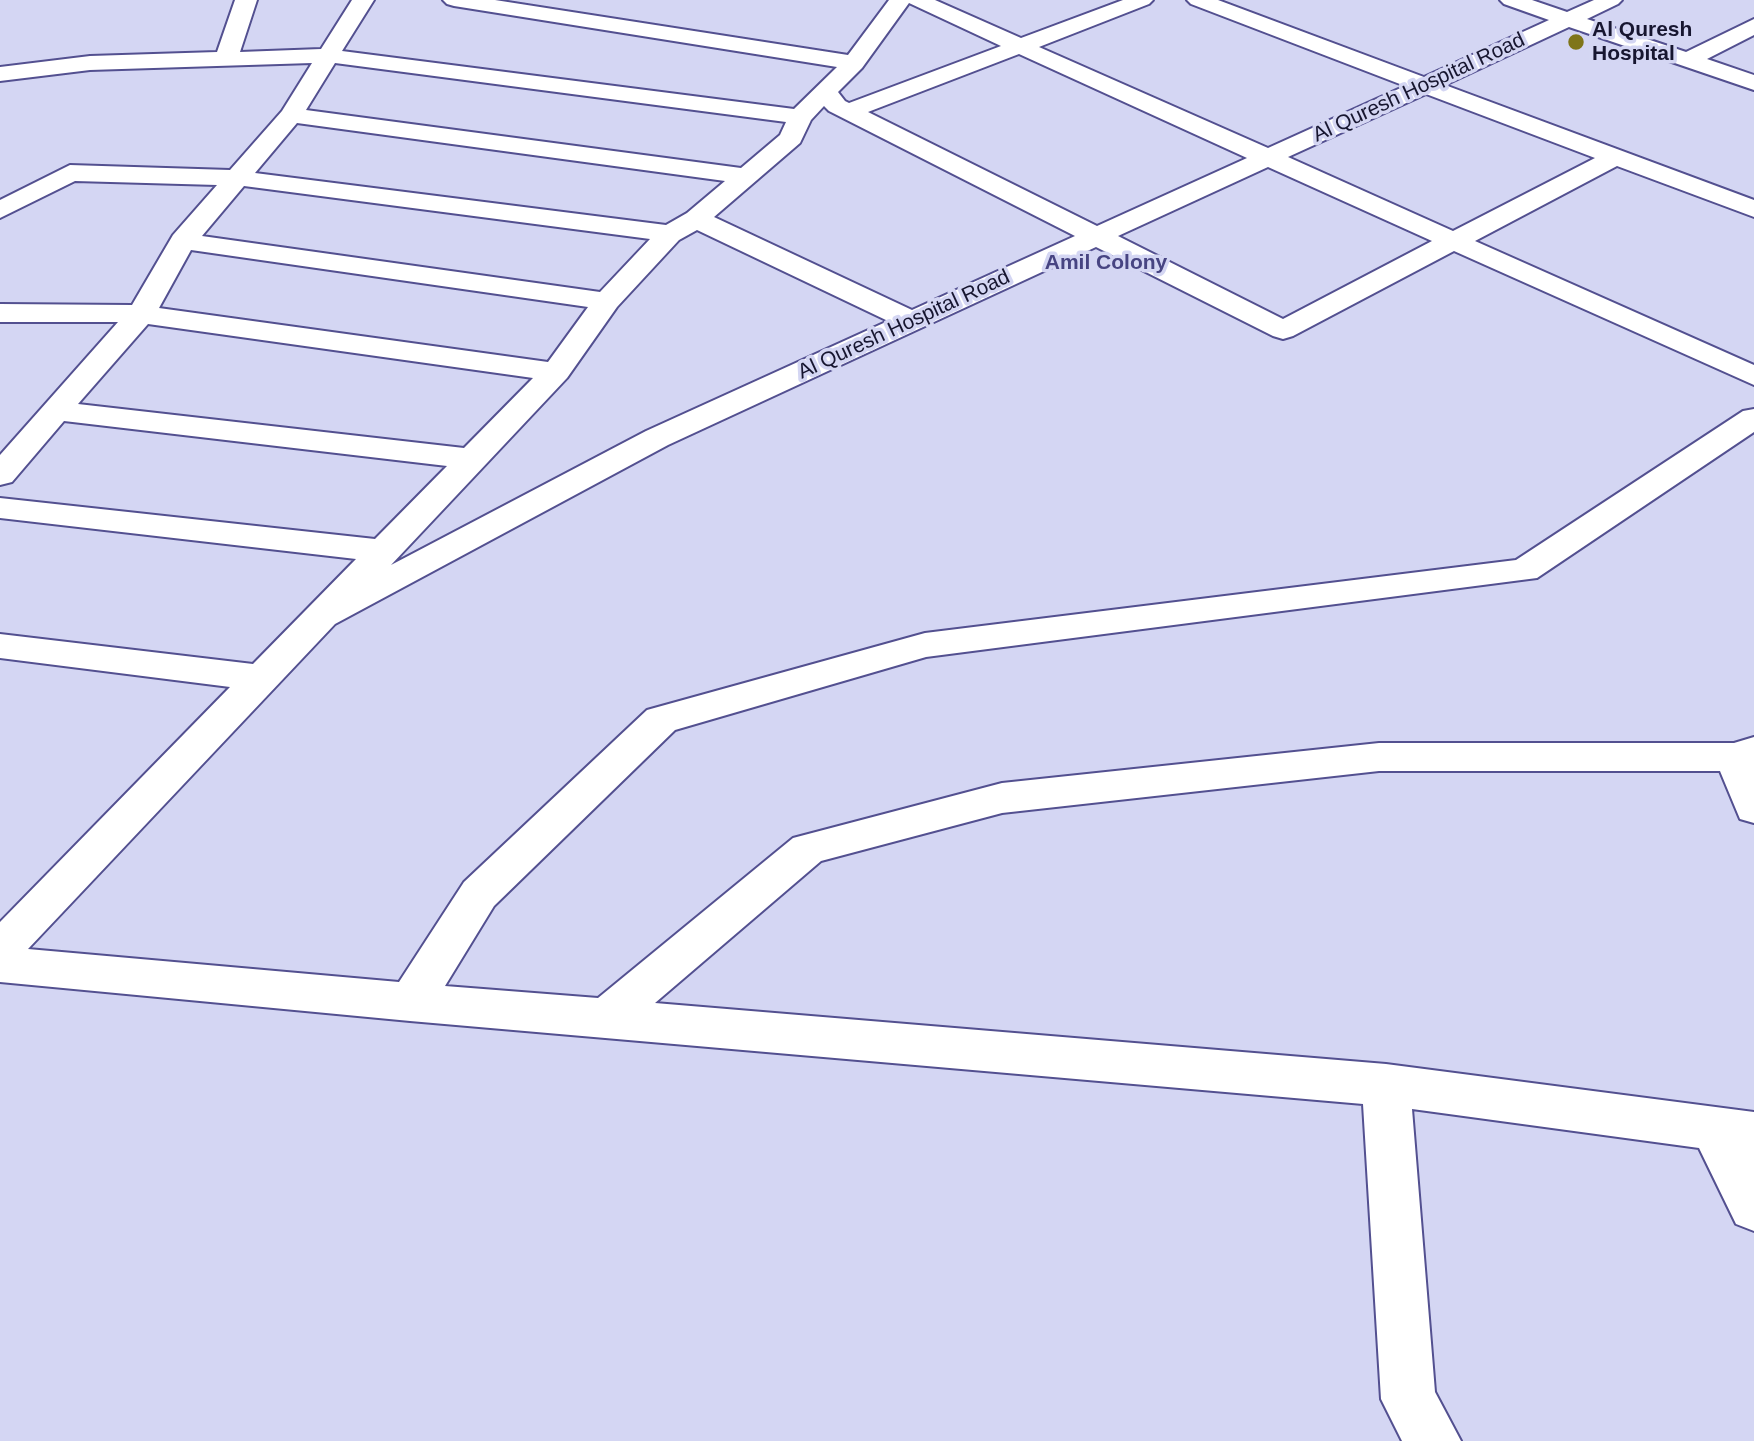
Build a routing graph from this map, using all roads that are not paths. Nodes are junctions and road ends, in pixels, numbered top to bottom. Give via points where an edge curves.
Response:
1 (246, 0) edge
2 (363, 0) edge
3 (454, 0) edge
4 (900, 0) edge
5 (917, 0) edge
6 (1142, 0) edge
7 (1198, 0) edge
8 (1511, 0) edge
9 (1611, 0) edge
10 (1569, 20) junction
11 (1754, 26) edge
12 (1022, 46) junction
13 (329, 56) junction
14 (226, 59) junction
15 (1688, 60) junction
16 (854, 63) junction
17 (0, 74) edge
18 (1754, 83) edge
19 (1424, 86) junction
20 (825, 92) junction
21 (850, 111) junction
22 (291, 116) junction
23 (800, 117) junction
24 (1270, 157) junction
25 (1615, 157) junction
26 (747, 176) junction
27 (238, 178) junction
28 (1754, 209) edge
29 (0, 210) edge
30 (696, 219) junction
31 (670, 234) junction
32 (1094, 237) junction
33 (1453, 240) junction
34 (183, 241) junction
35 (607, 301) junction
36 (0, 313) edge
37 (141, 314) junction
38 (912, 321) junction
39 (556, 372) junction
40 (1754, 376) edge
41 (54, 411) junction
42 (1754, 418) edge
43 (472, 459) junction
44 (0, 475) edge
45 (0, 508) edge
46 (383, 551) junction
47 (320, 617) junction
48 (0, 646) edge
49 (261, 678) junction
50 (1744, 754) edge
51 (1754, 808) edge
52 (0, 950) edge
53 (0, 964) edge
54 (411, 1002) junction
55 (606, 1019) junction
56 (1386, 1085) junction
57 (1734, 1132) edge
58 (1754, 1208) edge
59 (1433, 1441) edge

1 - 14 street
2 - 13 street
3 - 16 street
4 - 16 street
5 - 12 street
6 - 12 street
7 - 19 street
8 - 10 street
9 - 10 street, Al Quresh Hospital Road
10 - 15 street
10 - 19 street, Al Quresh Hospital Road
11 - 15 street
12 - 21 street
12 - 24 street
13 - 14 street
13 - 22 street
13 - 23 street
14 - 17 street via 90,64
15 - 18 street
16 - 20 street
19 - 24 street, Al Quresh Hospital Road
19 - 25 street
20 - 21 street via 837,106
20 - 23 street
21 - 32 street
22 - 26 street
22 - 27 street
23 - 26 street via 791,138
24 - 32 street, Al Quresh Hospital Road
24 - 33 street
25 - 28 street
25 - 33 street
26 - 30 street
27 - 29 street via 70,173
27 - 31 street
27 - 34 street
30 - 31 street
30 - 38 street
31 - 35 street
32 - 33 street via 1283,330
32 - 38 street, Al Quresh Hospital Road
33 - 40 street
34 - 35 street
34 - 37 street
35 - 39 street
36 - 37 street
37 - 39 street
37 - 41 street
38 - 47 street, Al Quresh Hospital Road via 657,438
39 - 43 street
41 - 43 street
41 - 44 street
42 - 54 street via 1525,569 925,645 661,720 479,894
43 - 46 street
45 - 46 street
46 - 47 street
47 - 49 street
48 - 49 street
49 - 52 street
50 - 51 street
50 - 55 street via 1379,757 1002,798 808,849
53 - 54 street
54 - 55 street
55 - 56 street
56 - 57 street
56 - 59 street via 1408,1399
57 - 58 street

